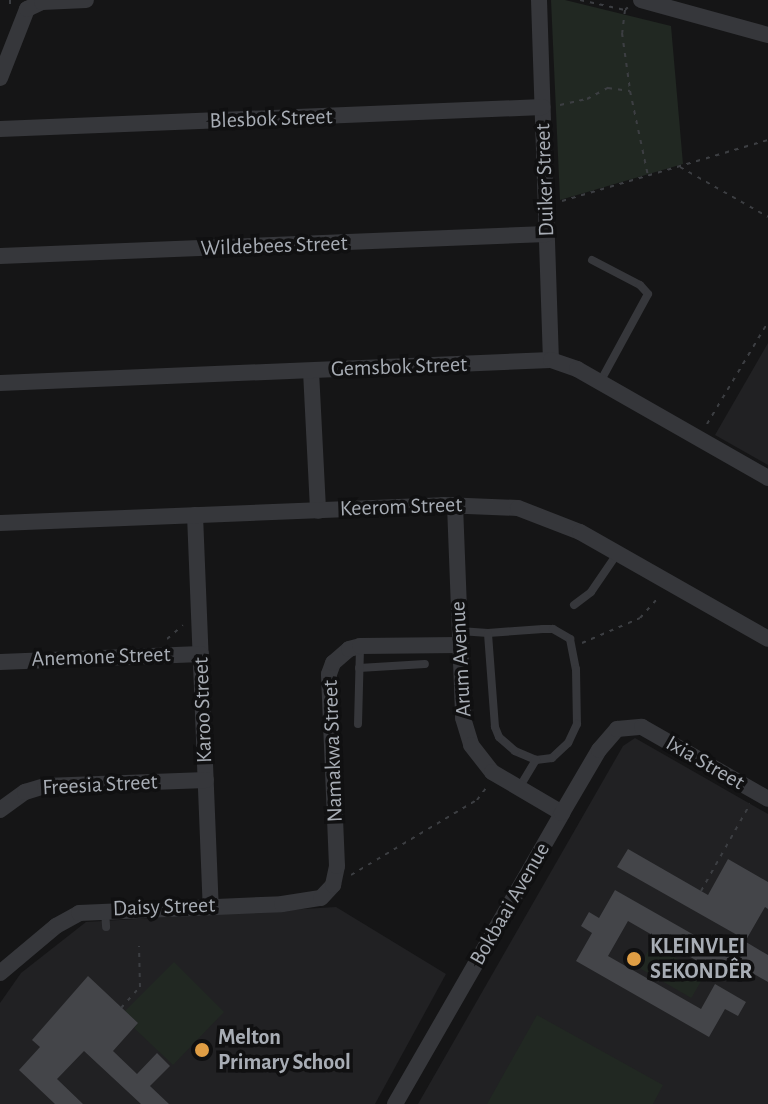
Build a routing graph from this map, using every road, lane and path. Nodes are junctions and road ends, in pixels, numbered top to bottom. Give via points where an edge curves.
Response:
1 (86, 0) edge
2 (539, 0) edge
3 (580, 0) edge
4 (635, 0) edge
5 (641, 0) edge
6 (625, 10) junction
7 (768, 35) edge
8 (0, 78) edge
9 (630, 91) junction
10 (543, 107) junction
11 (0, 129) edge
12 (768, 140) edge
13 (679, 166) junction
14 (648, 176) junction
15 (559, 202) dead end
16 (768, 217) edge
17 (547, 234) junction
18 (0, 256) edge
19 (592, 260) dead end
20 (768, 322) edge
21 (551, 360) junction
22 (311, 371) junction
23 (600, 382) junction
24 (0, 383) edge
25 (699, 438) junction
26 (768, 478) edge
27 (455, 505) junction
28 (318, 511) junction
29 (195, 515) junction
30 (0, 523) edge
31 (618, 553) junction
32 (659, 597) dead end
33 (574, 605) dead end
34 (191, 617) dead end
35 (488, 633) junction
36 (459, 638) junction
37 (768, 639) edge
38 (360, 646) junction
39 (159, 647) dead end
40 (574, 647) junction
41 (201, 654) junction
42 (0, 662) edge
43 (425, 664) dead end
44 (359, 668) junction
45 (358, 724) dead end
46 (642, 727) joint
47 (536, 760) junction
48 (495, 774) junction
49 (206, 780) junction
50 (519, 788) junction
51 (762, 796) edge
52 (0, 810) edge
53 (562, 813) junction
54 (334, 881) junction
55 (701, 891) dead end
56 (211, 905) junction
57 (139, 946) dead end
58 (0, 973) edge
59 (121, 1008) dead end
60 (395, 1104) edge

1 - 8 street via 42,2 27,9
2 - 10 street, Duiker Street
3 - 6 path
4 - 6 path
5 - 7 street
6 - 9 path via 622,33
9 - 10 path via 608,88 569,105
9 - 14 path
10 - 11 street, Blesbok Street
10 - 17 street, Duiker Street
12 - 13 path
13 - 14 path
13 - 16 path
14 - 15 path
17 - 18 street, Wildebees Street
17 - 21 street, Duiker Street
19 - 23 lane via 648,294
20 - 25 path
21 - 22 street, Gemsbok Street
21 - 23 street, Gemsbok Street
22 - 24 street, Gemsbok Street
22 - 28 street
23 - 25 street, Gemsbok Street
25 - 26 street, Gemsbok Street
27 - 28 street, Keerom Street
27 - 31 street, Keerom Street via 539,514
27 - 36 street, Arum Avenue
28 - 29 street, Keerom Street
29 - 30 street, Keerom Street
29 - 41 street, Karoo Street
31 - 33 lane via 591,592
31 - 37 street, Keerom Street
32 - 40 path via 640,618
34 - 39 path
35 - 36 lane
35 - 40 lane via 553,629
35 - 47 lane via 495,727 506,744
36 - 38 street
36 - 48 street, Arum Avenue via 466,731 478,757
38 - 44 lane
38 - 54 street, Namakwa Street via 339,655 329,674
40 - 47 lane via 574,732 552,758
41 - 42 street, Anemone Street
41 - 49 street, Karoo Street
43 - 44 lane
44 - 45 lane
46 - 51 street, Ixia Street
46 - 53 street, Bokbaai Avenue via 629,726 609,736
47 - 50 lane
48 - 50 street, Arum Avenue
48 - 54 path via 477,800
49 - 52 street, Freesia Street via 45,786 25,792
49 - 56 street, Karoo Street
50 - 53 street, Arum Avenue
51 - 55 path
53 - 60 street, Bokbaai Avenue
54 - 56 street, Daisy Street via 321,898 308,902
56 - 58 street, Daisy Street via 69,918
57 - 59 path via 140,987

